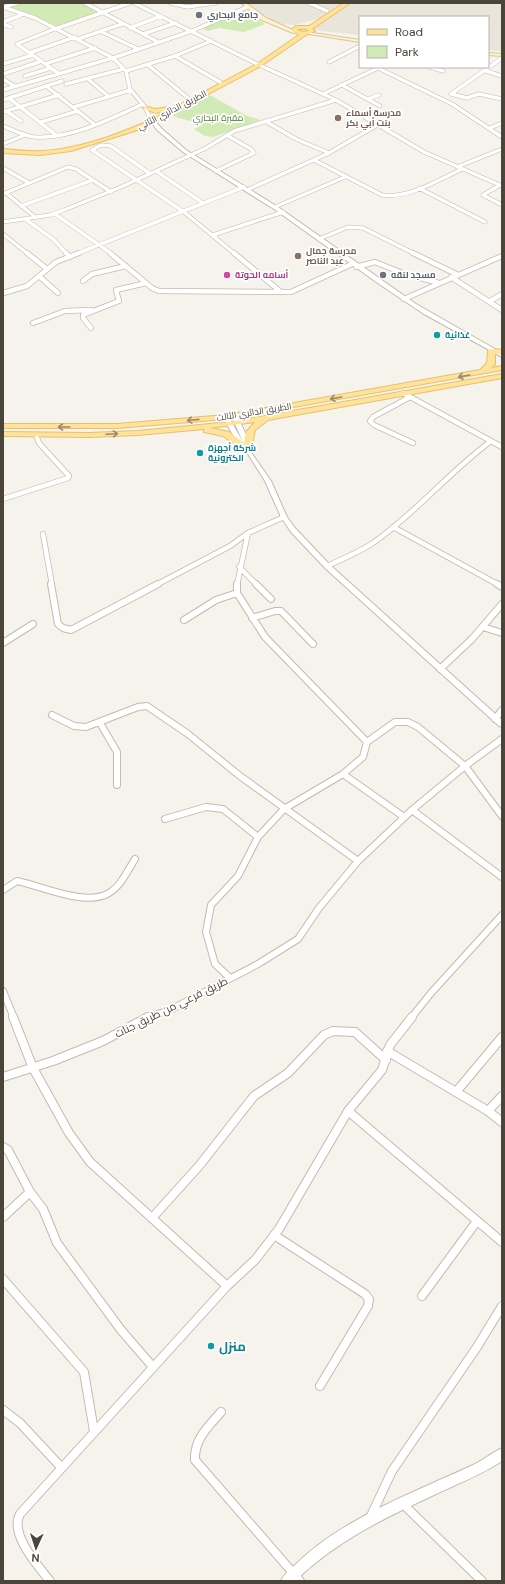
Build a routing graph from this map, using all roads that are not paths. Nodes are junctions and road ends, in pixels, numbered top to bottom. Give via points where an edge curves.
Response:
1 (17, 3) edge
2 (85, 3) edge
3 (130, 3) edge
4 (134, 3) edge
5 (170, 3) edge
6 (181, 3) edge
7 (216, 3) edge
8 (309, 3) edge
9 (339, 3) edge
10 (347, 3) edge
11 (245, 5) edge
12 (3, 7) edge
13 (186, 7) junction
14 (327, 11) junction
15 (100, 13) junction
16 (24, 14) junction
17 (161, 16) junction
18 (3, 23) edge
19 (176, 23) junction
20 (122, 24) junction
21 (11, 27) dead end
22 (304, 27) junction
23 (58, 28) junction
24 (130, 28) junction
25 (296, 30) junction
26 (192, 31) junction
27 (309, 31) junction
28 (100, 32) junction
29 (142, 34) junction
30 (359, 37) edge
31 (76, 38) junction
32 (211, 41) junction
33 (359, 41) edge
34 (158, 42) junction
35 (359, 47) edge
36 (95, 48) junction
37 (138, 49) junction
38 (489, 50) edge
39 (502, 52) edge
40 (31, 54) junction
41 (489, 54) edge
42 (175, 56) junction
43 (502, 57) edge
44 (113, 58) junction
45 (43, 62) junction
46 (329, 62) dead end
47 (3, 64) edge
48 (257, 64) junction
49 (148, 65) junction
50 (51, 68) junction
51 (379, 68) edge
52 (433, 68) edge
53 (125, 70) junction
54 (443, 71) dead end
55 (486, 71) junction
56 (58, 73) junction
57 (3, 74) edge
58 (51, 75) junction
59 (26, 76) dead end
60 (502, 76) edge
61 (3, 79) edge
62 (88, 79) junction
63 (64, 82) junction
64 (220, 82) junction
65 (342, 85) junction
66 (14, 86) junction
67 (48, 87) junction
68 (3, 90) edge
69 (131, 90) junction
70 (323, 94) junction
71 (451, 94) junction
72 (59, 95) junction
73 (379, 95) dead end
74 (108, 96) junction
75 (9, 98) junction
76 (188, 98) junction
77 (442, 98) junction
78 (368, 99) junction
79 (502, 99) edge
80 (3, 100) edge
81 (336, 100) junction
82 (144, 106) junction
83 (380, 106) dead end
84 (22, 107) junction
85 (74, 107) junction
86 (168, 109) junction
87 (78, 111) junction
88 (5, 112) edge
89 (163, 116) junction
90 (152, 120) junction
91 (21, 121) dead end
92 (265, 121) junction
93 (41, 122) junction
94 (502, 123) edge
95 (94, 124) junction
96 (379, 124) junction
97 (140, 125) junction
98 (3, 126) edge
99 (490, 128) junction
100 (158, 130) junction
101 (25, 135) junction
102 (56, 135) junction
103 (228, 136) junction
104 (502, 137) edge
105 (3, 144) edge
106 (3, 148) edge
107 (502, 149) edge
108 (3, 151) edge
109 (328, 153) junction
110 (191, 154) junction
111 (314, 160) junction
112 (458, 167) junction
113 (3, 168) edge
114 (462, 169) junction
115 (156, 171) junction
116 (216, 171) junction
117 (149, 173) junction
118 (345, 177) junction
119 (93, 180) junction
120 (136, 181) junction
121 (29, 183) junction
122 (501, 185) edge
123 (246, 188) junction
124 (419, 188) junction
125 (110, 192) junction
126 (5, 194) edge
127 (203, 203) junction
128 (502, 205) edge
129 (21, 206) junction
130 (275, 207) junction
131 (184, 212) junction
132 (283, 212) junction
133 (55, 214) junction
134 (35, 217) junction
135 (24, 219) junction
136 (3, 222) edge
137 (485, 222) dead end
138 (3, 234) edge
139 (213, 235) junction
140 (319, 239) junction
141 (101, 245) junction
142 (502, 256) edge
143 (70, 257) junction
144 (354, 265) junction
145 (126, 266) junction
146 (47, 269) junction
147 (458, 275) junction
148 (40, 277) junction
149 (451, 277) junction
150 (84, 281) dead end
151 (439, 282) junction
152 (146, 283) junction
153 (281, 292) junction
154 (58, 293) dead end
155 (3, 294) edge
156 (502, 294) edge
157 (404, 299) junction
158 (490, 301) junction
159 (98, 310) junction
160 (502, 310) edge
161 (33, 323) dead end
162 (91, 328) dead end
163 (498, 353) edge
164 (502, 360) edge
165 (502, 368) edge
166 (483, 376) junction
167 (502, 376) edge
168 (502, 380) edge
169 (406, 395) junction
170 (268, 417) junction
171 (232, 420) junction
172 (3, 426) edge
173 (185, 429) junction
174 (3, 434) edge
175 (36, 435) junction
176 (491, 441) junction
177 (413, 443) dead end
178 (246, 447) junction
179 (502, 448) edge
180 (3, 499) edge
181 (284, 517) junction
182 (393, 528) junction
183 (248, 533) junction
184 (43, 534) dead end
185 (327, 566) junction
186 (239, 567) junction
187 (502, 587) edge
188 (237, 593) junction
189 (271, 599) dead end
190 (502, 604) edge
191 (252, 618) junction
192 (184, 620) dead end
193 (33, 624) dead end
194 (483, 627) junction
195 (502, 633) edge
196 (3, 643) edge
197 (313, 644) dead end
198 (440, 669) junction
199 (502, 710) edge
200 (52, 715) dead end
201 (495, 719) junction
202 (100, 723) junction
203 (502, 724) edge
204 (502, 739) edge
205 (367, 742) junction
206 (465, 766) junction
207 (343, 774) junction
208 (117, 785) dead end
209 (284, 809) junction
210 (412, 810) junction
211 (502, 816) edge
212 (404, 817) junction
213 (165, 819) dead end
214 (258, 837) junction
215 (135, 859) dead end
216 (358, 861) junction
217 (502, 877) edge
218 (3, 890) edge
219 (502, 915) edge
220 (230, 978) junction
221 (3, 991) edge
222 (502, 1037) edge
223 (388, 1050) junction
224 (386, 1060) junction
225 (33, 1068) junction
226 (3, 1076) edge
227 (456, 1092) junction
228 (502, 1096) edge
229 (348, 1111) junction
230 (488, 1111) junction
231 (502, 1122) edge
232 (3, 1147) edge
233 (30, 1192) junction
234 (3, 1217) edge
235 (152, 1218) junction
236 (477, 1221) junction
237 (274, 1235) junction
238 (502, 1242) edge
239 (3, 1279) edge
240 (227, 1286) junction
241 (422, 1296) dead end
242 (502, 1306) edge
243 (153, 1367) junction
244 (320, 1386) dead end
245 (3, 1410) edge
246 (221, 1412) dead end
247 (94, 1431) junction
248 (502, 1454) edge
249 (60, 1466) junction
250 (403, 1504) junction
251 (368, 1521) junction
252 (294, 1578) edge
253 (50, 1581) edge
254 (482, 1581) edge

1 - 12 street
2 - 15 street
3 - 15 street
4 - 17 street
5 - 13 street
6 - 13 street
7 - 13 street
8 - 14 street
9 - 14 main road
10 - 27 main road, الطريق الدائري الثاني
11 - 25 main road via 261,17
11 - 26 street
12 - 16 street
14 - 22 main road
15 - 20 street
15 - 23 street
16 - 18 street
16 - 23 street
17 - 19 street
17 - 24 street
18 - 21 street
19 - 26 street
19 - 29 street
20 - 24 street
20 - 28 street
22 - 25 main road
22 - 27 main road
23 - 31 street
23 - 40 street via 17,44
24 - 29 street
25 - 27 main road
25 - 48 main road, الطريق الدائري الثاني
26 - 32 street
26 - 34 street
27 - 30 main road
27 - 33 main road
27 - 48 main road, الطريق الدائري الثاني
28 - 31 street
28 - 37 street
29 - 34 street
31 - 36 street
31 - 40 street
32 - 42 street
32 - 48 street
34 - 37 street
35 - 46 street
36 - 44 street
36 - 45 street
37 - 44 street
38 - 39 main road
40 - 45 street
40 - 47 street
41 - 43 main road
42 - 49 street
42 - 64 street
43 - 55 street
44 - 53 street
44 - 56 street
45 - 50 street
45 - 57 street
48 - 64 main road, الطريق الدائري الثاني
48 - 70 street
48 - 89 main road, الطريق الدائري الثاني
49 - 53 street
49 - 76 street
50 - 56 street
50 - 59 street
51 - 65 street
51 - 77 street
52 - 54 street
53 - 62 street
53 - 69 street
55 - 60 street
55 - 71 street
56 - 58 street
58 - 63 street
58 - 66 street
61 - 66 street
62 - 63 street
62 - 74 street
63 - 67 street
64 - 76 main road, الطريق الدائري الثاني
65 - 70 street
65 - 78 street
66 - 68 street
67 - 72 street
67 - 75 street
69 - 74 street
69 - 82 street
70 - 81 street
71 - 77 street
71 - 79 street via 467,98 479,94
72 - 84 street
72 - 85 street
73 - 78 street
74 - 85 street
75 - 80 street
75 - 84 street
76 - 86 main road, الطريق الدائري الثاني
77 - 99 street
78 - 83 street
81 - 92 street
81 - 96 street
82 - 86 main road via 155,111
82 - 90 street
82 - 95 street
82 - 97 main road via 145,117
84 - 88 street
84 - 93 street
85 - 87 street
86 - 90 main road, الطريق الدائري الثاني
87 - 93 street
87 - 95 street
88 - 91 street
89 - 90 main road, الطريق الدائري الثاني
89 - 100 main road via 157,122
90 - 97 main road, الطريق الدائري الثاني
90 - 100 street
92 - 103 street via 234,131
92 - 109 street via 296,139
93 - 102 street
94 - 99 street
95 - 102 street
96 - 109 street
96 - 112 street via 424,152
97 - 100 main road
97 - 106 main road, الطريق الدائري الثاني via 68,146 38,150
97 - 108 main road, الطريق الدائري الثاني via 71,149 40,153
98 - 101 street
99 - 104 street
100 - 110 street
101 - 102 street
101 - 105 street
103 - 110 street
103 - 116 street via 251,148 254,153
107 - 112 street
109 - 111 street
110 - 115 street
110 - 116 street
111 - 118 street
111 - 123 street
112 - 114 street
113 - 121 street
114 - 122 street
114 - 124 street
115 - 117 street
115 - 127 street
116 - 123 street
117 - 120 street
117 - 120 street via 111,146 101,145 92,150
118 - 124 street via 386,197 397,197
118 - 130 street
119 - 121 street via 68,167
119 - 125 street
119 - 129 street
120 - 125 street
120 - 131 street
121 - 126 street
122 - 128 street via 483,195
123 - 127 street
123 - 130 street
124 - 137 street
125 - 133 street
126 - 129 street
127 - 131 street
129 - 134 street
130 - 132 street
131 - 139 street
131 - 141 street
132 - 139 street
132 - 140 street
133 - 134 street
133 - 141 street
134 - 135 street
135 - 136 street
135 - 143 street via 53,239
138 - 146 street
139 - 153 street
140 - 144 street
140 - 147 street via 348,227 363,228
141 - 143 street
141 - 145 street
142 - 147 street
143 - 146 street via 56,262
144 - 151 street via 375,262 405,274
144 - 153 street via 296,291
144 - 157 street
145 - 150 street via 92,274
145 - 152 street
146 - 148 street
147 - 149 street
148 - 154 street
148 - 155 street via 27,286
149 - 151 street
149 - 158 street
151 - 157 street
152 - 153 street via 152,288 169,292
152 - 159 street via 116,290 119,302
156 - 158 street
157 - 163 street
158 - 160 street
159 - 161 street via 65,311
159 - 162 street via 83,315
163 - 164 street
163 - 166 main road
165 - 166 main road, الطريق الدائري الثالث
166 - 167 main road, الطريق الدائري الثالث
166 - 168 main road
166 - 169 main road, الطريق الدائري الثالث
166 -> 171 main road, الطريق الدائري الثالث
169 - 170 main road, الطريق الدائري الثالث
169 - 176 street
169 - 177 street via 370,421
170 - 171 main road, الطريق الدائري الثالث
170 - 178 main road via 252,429
171 -> 172 main road, الطريق الدائري الثالث via 117,426
171 - 173 main road, الطريق الدائري الثالث
171 - 178 street
175 -> 173 main road, الطريق الدائري الثالث via 103,435
173 - 178 main road via 216,430
174 - 175 main road, الطريق الدائري الثالث
175 - 180 street via 39,443 69,476 68,478
176 - 179 street
176 - 182 street via 473,454
178 - 181 street via 268,481
181 - 183 street
181 - 185 street
182 - 185 street via 351,557
182 - 187 street
183 - 184 street via 230,546 71,630 58,624
183 - 186 street
185 - 198 street
186 - 188 street
186 - 189 street
188 - 191 street
188 - 192 street via 216,600
190 - 194 street
191 - 197 street via 281,611
191 - 205 street via 265,637
193 - 196 street
194 - 195 street
194 - 198 street
198 - 201 street
199 - 201 street
200 - 202 street via 74,726 86,727
201 - 203 street
202 - 208 street via 117,752
202 - 209 street via 138,707 147,706 188,734
204 - 206 street, طريق فرعي من طريق جنات
205 - 206 street via 395,722 408,722 418,726
205 - 207 street via 363,758
206 - 210 street, طريق فرعي من طريق جنات
206 - 211 street
207 - 209 street
207 - 212 street
209 - 214 street
209 - 216 street
210 - 212 street, طريق فرعي من طريق جنات
210 - 217 street
212 - 216 street, طريق فرعي من طريق جنات
213 - 214 street via 206,807 223,810
214 - 220 street via 238,876 211,905 206,932 215,964
215 - 218 street via 117,886 98,898 65,895 32,883 17,881
216 - 220 street, طريق فرعي من طريق جنات via 319,908 298,939
219 - 223 street via 431,993
220 - 225 street, طريق فرعي من طريق جنات via 103,1041
221 - 225 street
222 - 227 street
223 - 224 street
223 - 227 street
224 - 229 street via 376,1078
224 - 235 street via 355,1032 333,1031 324,1036 288,1073 254,1096 204,1161
225 - 226 street, طريق فرعي من طريق جنات
225 - 235 street via 69,1134 90,1162
227 - 230 street
228 - 230 street
229 - 236 street
229 - 237 street
230 - 231 street
232 - 233 street via 8,1150
233 - 234 street
233 - 243 street via 43,1209 57,1243 121,1330
235 - 240 street
236 - 238 street
236 - 241 street
237 - 240 street via 255,1260
237 - 244 street via 365,1294 368,1300 368,1306
239 - 247 street via 84,1372
240 - 243 street
242 - 251 street via 392,1471
243 - 247 street
245 - 249 street via 20,1423
246 - 252 street via 197,1440 193,1451 195,1460
247 - 249 street
248 - 250 street via 486,1465
249 - 253 street via 27,1504 17,1520 19,1534 36,1564
250 - 251 street
250 - 254 street
251 - 252 street via 319,1551

